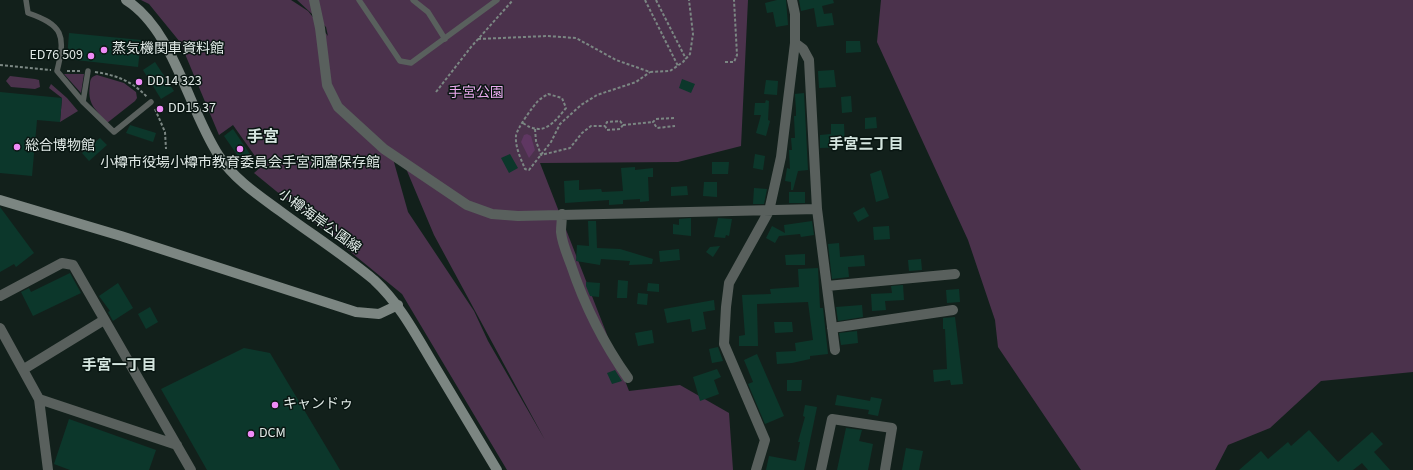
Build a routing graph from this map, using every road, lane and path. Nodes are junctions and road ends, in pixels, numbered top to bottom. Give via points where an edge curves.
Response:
1 (26, 0) edge
2 (126, 0) edge
3 (314, 0) edge
4 (359, 0) edge
5 (413, 0) edge
6 (497, 0) edge
7 (513, 0) edge
8 (645, 0) edge
9 (656, 0) edge
10 (689, 0) edge
11 (734, 0) edge
12 (792, 0) edge
13 (445, 39) junction
14 (478, 39) junction
15 (795, 43) junction
16 (686, 59) junction
17 (725, 62) dead end
18 (0, 65) edge
19 (678, 66) junction
20 (57, 71) junction
21 (88, 71) junction
22 (650, 72) junction
23 (436, 92) dead end
24 (83, 102) junction
25 (151, 102) junction
26 (674, 118) dead end
27 (556, 120) junction
28 (653, 122) junction
29 (523, 123) junction
30 (560, 124) junction
31 (624, 125) junction
32 (605, 126) junction
33 (675, 126) dead end
34 (535, 129) junction
35 (166, 149) dead end
36 (541, 155) junction
37 (0, 200) edge
38 (817, 210) junction
39 (769, 211) junction
40 (562, 214) junction
41 (955, 274) dead end
42 (827, 286) junction
43 (0, 296) edge
44 (398, 305) junction
45 (953, 310) dead end
46 (104, 320) junction
47 (0, 328) edge
48 (832, 328) junction
49 (835, 350) dead end
50 (24, 369) junction
51 (628, 378) dead end
52 (39, 399) junction
53 (177, 445) junction
54 (48, 470) edge
55 (191, 470) edge
56 (497, 470) edge
57 (756, 470) edge
58 (821, 470) edge
59 (885, 470) edge

1 - 20 lane via 28,13 47,20 59,30 61,51
2 - 44 main road, 小樽海岸公園線 via 143,14 165,42 209,140 236,177 254,193 353,264
3 - 40 street via 327,85 338,106 358,127 467,205 492,214
4 - 13 lane via 400,61 411,63
5 - 13 lane via 428,12
6 - 13 lane
7 - 14 path
8 - 19 path
9 - 16 path
10 - 16 path via 693,34 690,54
11 - 17 path via 738,55 734,62
12 - 15 street via 795,14
14 - 22 path via 548,36 576,38 616,60
14 - 23 path
15 - 38 street via 803,49 809,60
15 - 39 street via 780,157
16 - 19 path
18 - 20 path
19 - 22 path via 670,71
20 - 21 path
20 - 24 lane
21 - 24 lane
21 - 25 path via 112,75 130,82
22 - 30 path via 636,82 597,95
24 - 25 lane via 114,132
25 - 35 path via 165,132
26 - 28 path via 656,119
27 - 29 path via 566,108 562,98 548,94 538,101
27 - 30 path
27 - 34 path via 540,130
28 - 31 path
28 - 33 path via 657,128
29 - 34 path
29 - 36 path via 516,135 518,153 525,169 529,170
30 - 36 path
31 - 32 path via 620,121 607,122
31 - 32 path via 620,129 607,130
32 - 36 path via 591,126 570,148
34 - 36 path
37 - 44 main road via 356,312 380,314
38 - 39 street
38 - 42 street
39 - 40 street
39 - 57 street via 729,283 724,344 765,440
40 - 51 street via 563,243 574,275 614,359
41 - 42 street
42 - 48 street
43 - 46 street via 62,263 73,265
44 - 56 main road, 小樽海岸公園線
45 - 48 street
46 - 50 street
46 - 53 street
47 - 50 street
48 - 49 street
50 - 52 street
52 - 53 street
52 - 54 street
53 - 55 street
58 - 59 street via 832,419 892,428

